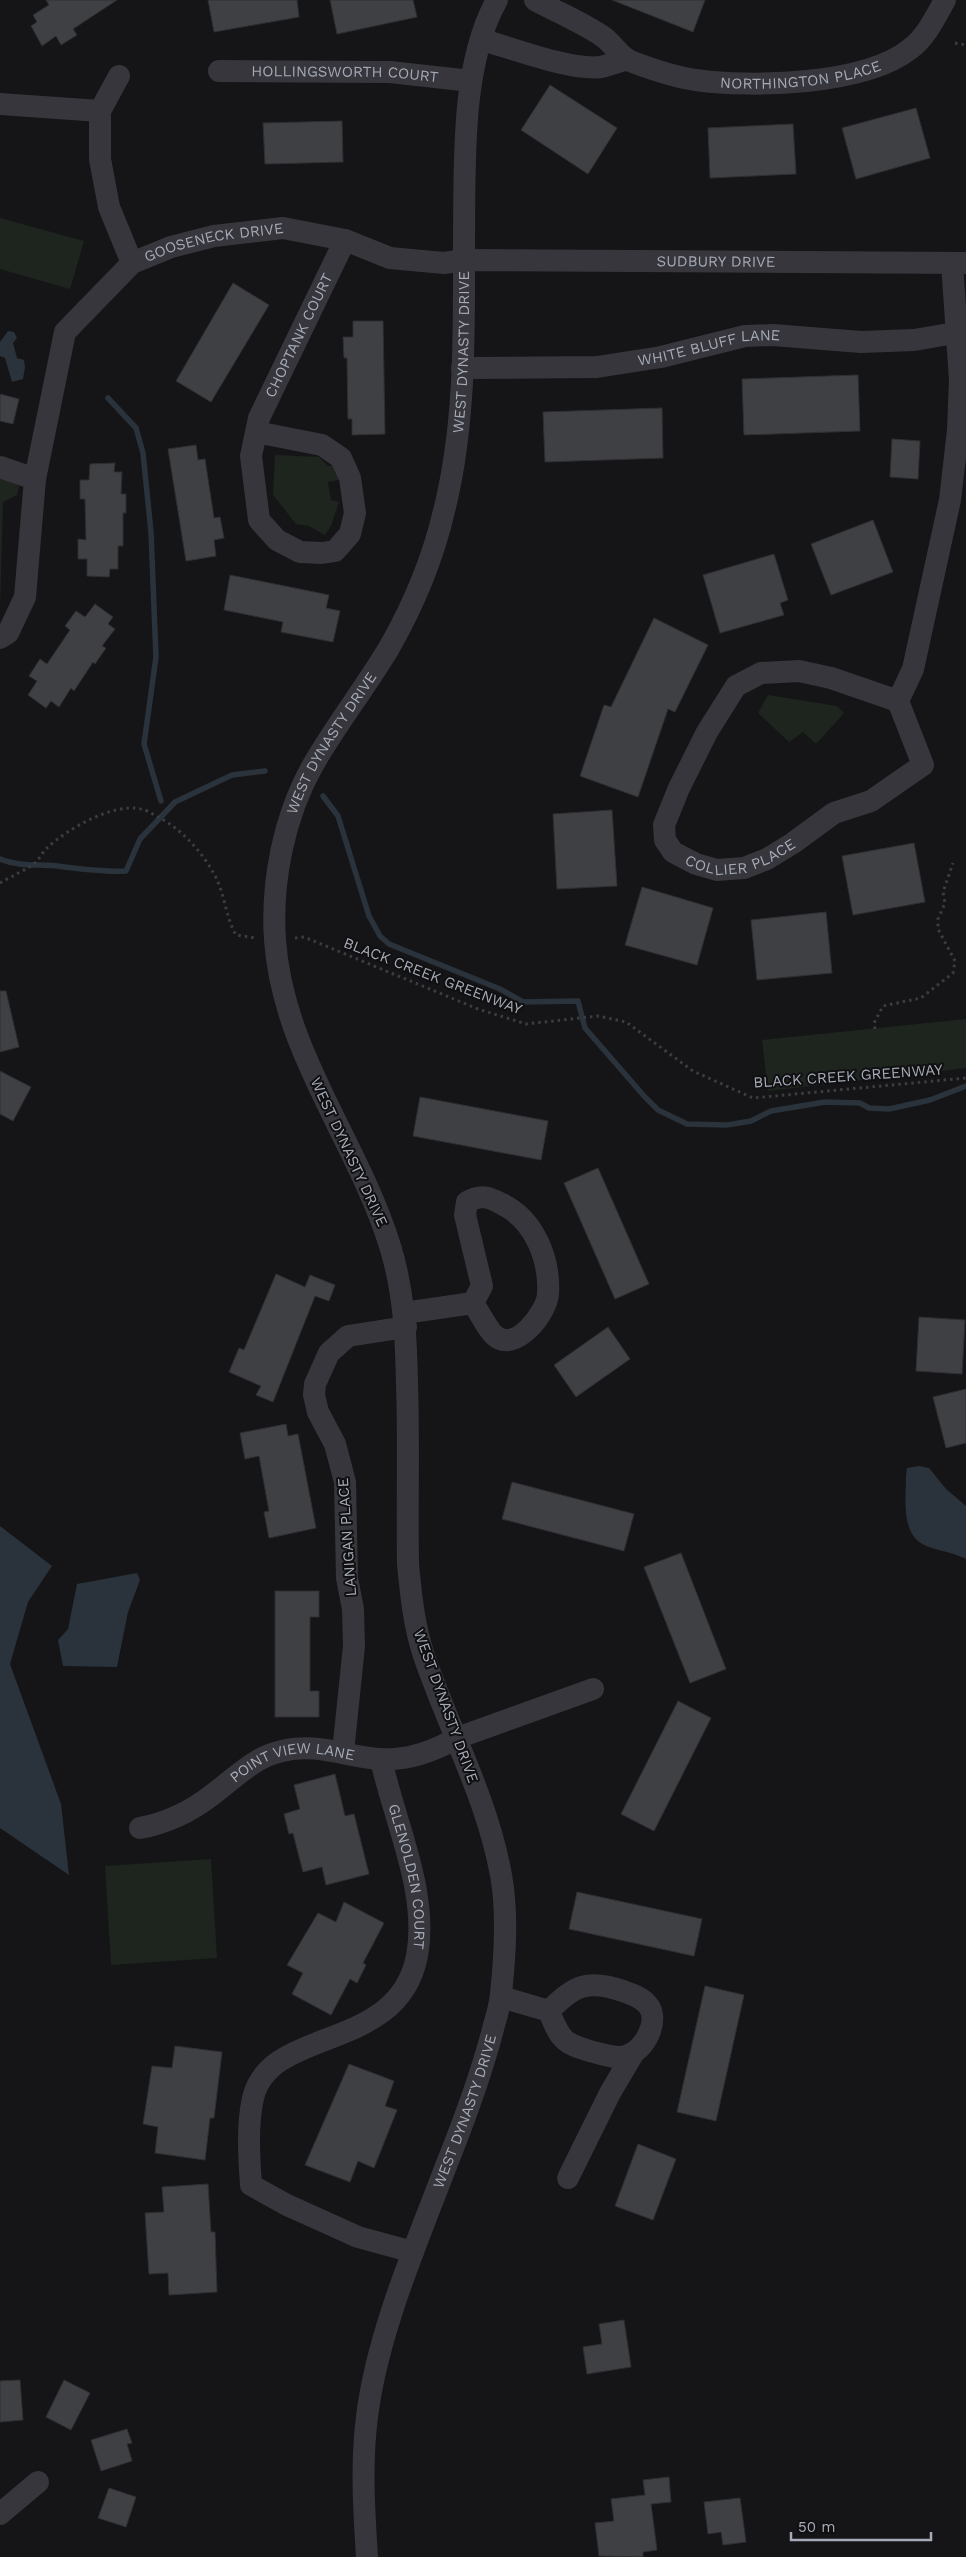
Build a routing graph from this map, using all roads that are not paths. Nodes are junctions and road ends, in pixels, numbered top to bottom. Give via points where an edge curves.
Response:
1 (497, 0) edge
2 (535, 0) edge
3 (945, 0) edge
4 (482, 40) junction
5 (627, 59) junction
6 (219, 71) dead end
7 (119, 76) dead end
8 (471, 81) junction
9 (0, 104) edge
10 (100, 112) junction
11 (345, 240) junction
12 (464, 260) junction
13 (132, 263) junction
14 (959, 263) edge
15 (955, 333) junction
16 (462, 368) junction
17 (256, 432) junction
18 (0, 467) edge
19 (35, 479) junction
20 (0, 638) edge
21 (898, 702) junction
22 (473, 1303) junction
23 (405, 1320) junction
24 (593, 1689) dead end
25 (456, 1738) junction
26 (343, 1752) junction
27 (382, 1759) junction
28 (140, 1828) dead end
29 (501, 1997) junction
30 (549, 2011) junction
31 (633, 2054) junction
32 (568, 2178) dead end
33 (413, 2252) junction
34 (38, 2482) dead end
35 (0, 2514) edge
36 (367, 2557) edge

1 - 4 street, WEST DYNASTY DRIVE
2 - 5 street, NORTHINGTON PLACE via 604,36
3 - 5 street, NORTHINGTON PLACE via 924,36 910,50 881,64 846,74 775,83 722,83 659,72
4 - 5 street via 582,65 600,67
4 - 8 street, WEST DYNASTY DRIVE
6 - 8 street, HOLLINGSWORTH COURT via 390,72
7 - 10 street
8 - 12 street, WEST DYNASTY DRIVE via 464,178
9 - 10 street
10 - 13 street via 100,159 109,207
11 - 12 street, GOOSENECK DRIVE via 390,258 444,263
11 - 13 street, GOOSENECK DRIVE via 283,228 214,236 171,246
11 - 17 street, CHOPTANK COURT via 259,418
12 - 14 street, SUDBURY DRIVE
12 - 16 street, WEST DYNASTY DRIVE
13 - 19 street, GOOSENECK DRIVE via 65,332
14 - 15 street
15 - 16 street, WHITE BLUFF LANE via 914,340 861,342 745,336 661,357 597,367
15 - 21 street via 960,380 950,500 912,669
16 - 23 street, WEST DYNASTY DRIVE via 457,441 444,512 421,582 390,646 311,768 287,831 275,906 279,973 290,1020 382,1222 399,1281
17 - 17 street, CHOPTANK COURT via 250,456 259,520 277,540 300,552 335,551 350,534 354,513 350,478 340,458 322,445
18 - 19 street
19 - 20 street, GOOSENECK DRIVE via 26,597 8,633
21 - 21 street, COLLIER PLACE via 831,678 798,671 761,673 736,686 707,732 680,788 664,824 664,840 673,852 696,864 717,870 744,868 793,844 834,813 871,800 923,765
22 - 22 street via 495,1336 504,1340 516,1338 535,1324 548,1295 544,1253 535,1235 510,1208 486,1196 467,1202 465,1215 482,1286
22 - 23 street, LANIGAN PLACE
23 - 25 street, WEST DYNASTY DRIVE via 411,1598 424,1655
23 - 26 street, LANIGAN PLACE via 348,1336 328,1353 315,1384 318,1412 335,1444 345,1482 347,1578 353,1610 354,1646
24 - 25 street, POINT VIEW LANE
25 - 27 street, POINT VIEW LANE via 437,1750
25 - 29 street, WEST DYNASTY DRIVE via 485,1814 502,1878
26 - 27 street, POINT VIEW LANE
26 - 28 street, POINT VIEW LANE via 299,1748 267,1755 194,1808
27 - 33 street, GLENOLDEN COURT via 410,1860 418,1915 417,1954 412,1973 403,1990 384,2012 360,2027 282,2059 264,2074 254,2097 249,2156 251,2185 349,2233
29 - 30 street
29 - 33 street, WEST DYNASTY DRIVE via 488,2051 468,2109
30 - 31 street via 558,2033 571,2046 610,2057
30 - 31 street via 565,1995 592,1984 638,1998 648,2004 652,2018 642,2047
31 - 32 street
33 - 36 street, WEST DYNASTY DRIVE via 380,2355 367,2418 364,2472
34 - 35 street

